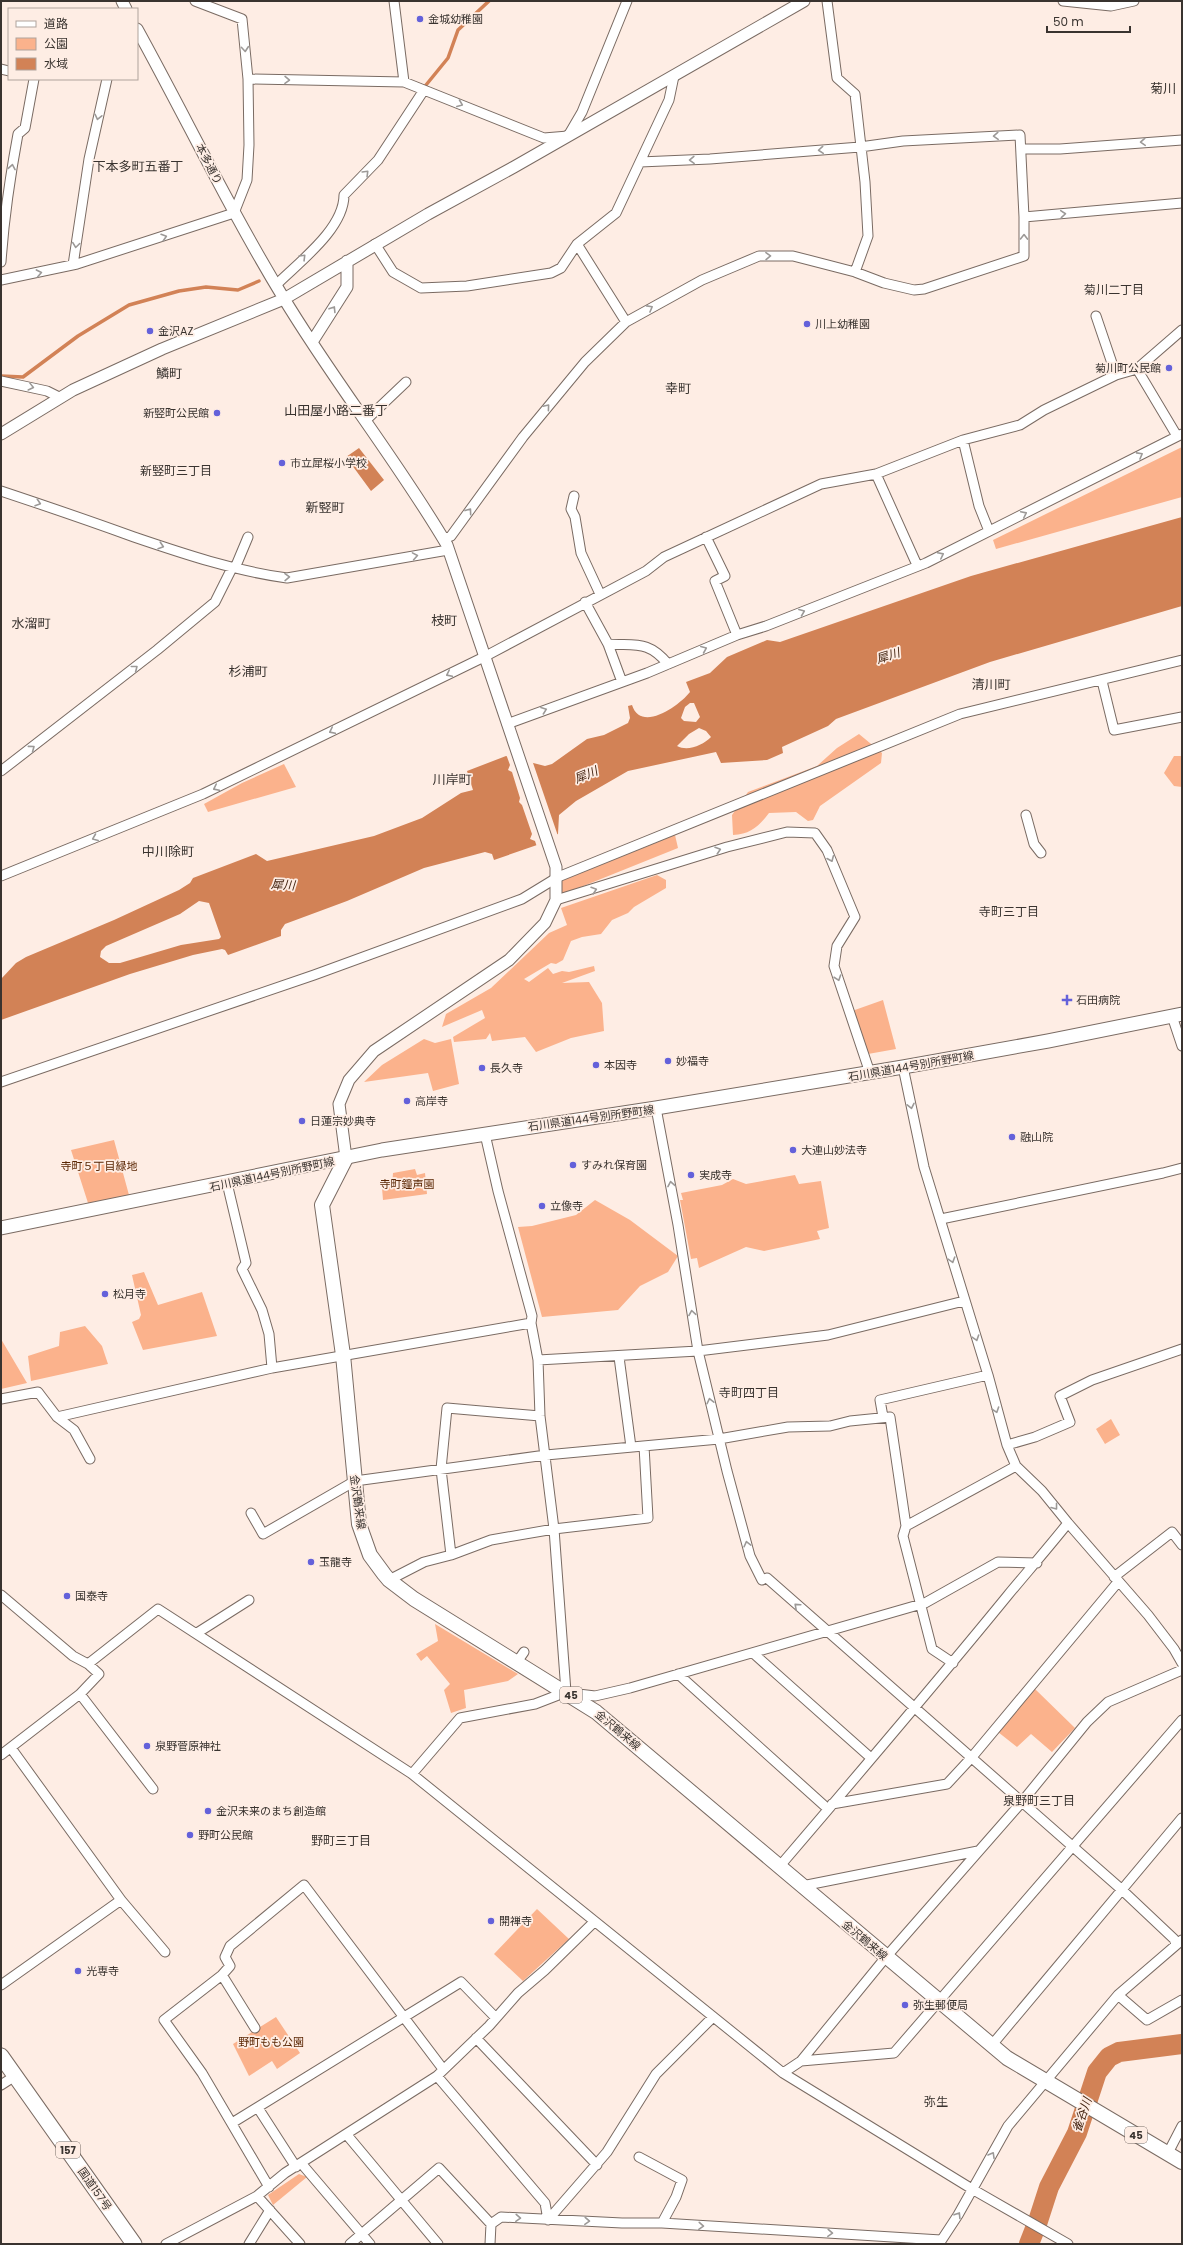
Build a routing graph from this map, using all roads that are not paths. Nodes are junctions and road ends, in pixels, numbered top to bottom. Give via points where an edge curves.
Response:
1 (195, 1) edge
2 (394, 1) edge
3 (627, 1) edge
4 (804, 1) edge
5 (827, 1) edge
6 (830, 1) edge
7 (1064, 1) edge
8 (1134, 1) edge
9 (138, 31) edge
10 (674, 76) junction
11 (248, 79) junction
12 (34, 80) edge
13 (107, 80) edge
14 (404, 82) junction
15 (424, 90) junction
16 (568, 136) junction
17 (1182, 140) edge
18 (860, 147) junction
19 (1021, 149) junction
20 (640, 162) junction
21 (3, 199) edge
22 (1182, 203) edge
23 (234, 213) junction
24 (1024, 218) junction
25 (375, 244) junction
26 (577, 244) junction
27 (347, 261) junction
28 (1, 262) edge
29 (73, 265) junction
30 (855, 272) junction
31 (1, 280) edge
32 (276, 285) junction
33 (284, 298) junction
34 (1096, 316) dead end
35 (626, 322) junction
36 (1182, 330) edge
37 (312, 342) junction
38 (1136, 369) junction
39 (1116, 375) junction
40 (1, 381) edge
41 (406, 382) dead end
42 (59, 397) junction
43 (365, 421) junction
44 (1, 434) edge
45 (1180, 435) edge
46 (963, 440) junction
47 (876, 474) junction
48 (1, 491) edge
49 (574, 496) dead end
50 (988, 531) junction
51 (248, 537) dead end
52 (706, 537) junction
53 (443, 540) junction
54 (448, 550) junction
55 (917, 565) junction
56 (233, 568) junction
57 (600, 594) junction
58 (585, 602) junction
59 (737, 635) junction
60 (608, 644) junction
61 (484, 657) junction
62 (1182, 660) edge
63 (668, 664) junction
64 (1102, 681) junction
65 (622, 682) junction
66 (1182, 717) edge
67 (508, 727) junction
68 (1, 771) edge
69 (1026, 815) dead end
70 (1041, 853) dead end
71 (557, 872) junction
72 (1, 876) edge
73 (556, 900) junction
74 (1177, 1015) edge
75 (1182, 1046) edge
76 (903, 1067) junction
77 (870, 1073) junction
78 (1, 1082) edge
79 (656, 1108) junction
80 (485, 1134) junction
81 (346, 1158) junction
82 (1182, 1168) edge
83 (228, 1183) junction
84 (941, 1219) junction
85 (1, 1228) edge
86 (964, 1301) junction
87 (531, 1323) junction
88 (1182, 1349) edge
89 (698, 1351) junction
90 (343, 1355) junction
91 (619, 1357) junction
92 (538, 1360) junction
93 (272, 1368) junction
94 (988, 1375) junction
95 (1, 1398) edge
96 (540, 1416) junction
97 (58, 1417) junction
98 (882, 1417) junction
99 (719, 1439) junction
100 (1007, 1445) junction
101 (644, 1446) junction
102 (631, 1447) junction
103 (546, 1455) junction
104 (90, 1459) dead end
105 (1016, 1466) junction
106 (441, 1469) junction
107 (355, 1481) junction
108 (251, 1513) dead end
109 (1068, 1523) junction
110 (906, 1526) junction
111 (554, 1529) junction
112 (1179, 1536) edge
113 (1182, 1546) edge
114 (451, 1555) junction
115 (1037, 1563) junction
116 (389, 1580) junction
117 (1116, 1580) junction
118 (1, 1595) edge
119 (249, 1600) dead end
120 (921, 1604) junction
121 (826, 1632) junction
122 (197, 1633) junction
123 (752, 1653) junction
124 (953, 1663) junction
125 (1182, 1663) edge
126 (88, 1664) junction
127 (1182, 1670) edge
128 (678, 1674) junction
129 (566, 1692) junction
130 (80, 1694) junction
131 (914, 1707) junction
132 (1182, 1720) edge
133 (11, 1748) junction
134 (1, 1755) edge
135 (972, 1757) junction
136 (872, 1758) junction
137 (412, 1774) junction
138 (153, 1789) dead end
139 (1021, 1803) junction
140 (830, 1807) junction
141 (1182, 1818) edge
142 (1071, 1847) junction
143 (978, 1851) junction
144 (779, 1867) junction
145 (802, 1886) junction
146 (1121, 1889) junction
147 (121, 1900) junction
148 (594, 1922) junction
149 (1179, 1942) edge
150 (166, 1952) dead end
151 (886, 1957) junction
152 (222, 1975) junction
153 (1, 1986) edge
154 (1118, 1995) junction
155 (1182, 2000) edge
156 (938, 2002) junction
157 (405, 2017) junction
158 (496, 2018) junction
159 (712, 2018) junction
160 (255, 2028) dead end
161 (476, 2038) junction
162 (991, 2046) junction
163 (1, 2056) edge
164 (801, 2061) junction
165 (440, 2073) junction
166 (783, 2073) junction
167 (15, 2076) junction
168 (1046, 2082) junction
169 (1, 2085) edge
170 (258, 2108) junction
171 (232, 2123) junction
172 (1182, 2126) edge
173 (347, 2135) junction
174 (1168, 2153) junction
175 (639, 2157) dead end
176 (1182, 2162) edge
177 (597, 2164) junction
178 (298, 2165) junction
179 (269, 2187) junction
180 (972, 2189) junction
181 (257, 2196) junction
182 (401, 2200) junction
183 (270, 2210) junction
184 (548, 2220) junction
185 (662, 2222) junction
186 (491, 2224) junction
187 (361, 2234) junction
188 (128, 2240) edge
189 (940, 2242) edge
190 (166, 2244) edge
191 (249, 2244) edge
192 (300, 2244) edge
193 (350, 2244) edge
194 (370, 2244) edge
195 (438, 2244) edge
196 (490, 2244) edge
197 (1068, 2244) edge

1 -> 11 street via 242,19
2 - 14 street
3 - 16 street via 582,112
4 - 10 street
5 - 6 street
5 - 18 street via 837,78 855,94
7 - 8 street via 1111,6
9 - 23 street, 本多通り
10 - 16 street
10 - 20 street via 669,100
11 -> 14 street
11 - 23 street via 247,180
21 -> 12 street via 18,134 25,128
13 -> 29 street via 89,159
14 - 15 street
15 -> 16 street via 544,138
32 -> 15 street via 332,229 344,204 344,195 378,160
16 - 25 street
17 -> 19 street via 1060,149
19 -> 18 street via 1020,135 904,141
18 -> 20 street
18 - 30 street via 868,236
19 - 24 street
20 - 26 street via 616,213
21 - 28 street
24 -> 22 street
29 -> 23 street
23 - 32 street, 本多通り
30 -> 24 street via 884,283 914,290 924,289 1024,256
25 - 26 street via 393,272 421,288 467,286 551,273 561,268
25 - 27 street
26 - 35 street
27 - 33 street
37 -> 27 street via 347,287
31 -> 29 street
35 -> 30 street via 702,280 759,256 793,256
32 - 33 street, 本多通り
33 - 37 street, 本多通り
33 - 42 street via 162,349
34 - 39 street
53 -> 35 street via 451,536 544,411 585,362
36 - 38 street
37 - 43 street, 本多通り
38 - 39 street
38 - 45 street
39 - 46 street via 1044,410 1020,425
40 -> 42 street via 47,390
41 - 43 street
42 - 44 street
43 - 53 street, 本多通り via 424,506
50 -> 45 street
46 - 47 street
46 - 50 street
47 - 52 street via 821,484
47 - 55 street
48 -> 56 street
49 - 57 street via 571,509 575,517 581,553
55 -> 50 street
51 - 56 street
52 - 57 street via 664,557 646,571
52 - 59 street via 725,576 715,581
53 - 54 street, 本多通り
56 -> 54 street via 287,578
54 - 61 street, 本多通り
59 -> 55 street via 766,626
68 -> 56 street via 215,602
57 - 58 street
58 - 60 street
58 - 61 street
63 -> 59 street
60 - 63 street via 642,646 658,652
60 - 65 street
61 - 67 street, 本多通り
61 -> 72 street via 203,794
62 - 64 street
63 - 65 street
64 - 66 street via 1114,730
64 - 71 street via 960,714
67 -> 65 street
67 - 71 street, 本多通り
69 - 70 street via 1034,844
71 - 73 street
71 - 78 street via 522,899 314,975
73 -> 77 street via 734,845 787,832 815,834 827,850 855,917 837,946 834,966
73 - 81 street via 545,923 509,960 374,1051 349,1080 339,1104
74 - 75 street
74 - 76 main road, 石川県道144号別所野町線 via 1048,1042
76 - 77 main road, 石川県道144号別所野町線
76 -> 84 street via 924,1167
77 - 79 main road, 石川県道144号別所野町線
79 - 80 main road, 石川県道144号別所野町線
89 -> 79 street
80 - 81 main road, 石川県道144号別所野町線
80 - 87 street via 532,1316
81 - 83 main road, 石川県道144号別所野町線
81 - 90 main road, 金沢鶴来線 / 45 via 322,1205
82 - 84 street
83 - 85 main road, 石川県道144号別所野町線
83 - 93 street via 246,1263 242,1269 262,1310 269,1334
84 -> 86 street
86 - 89 street via 828,1335
86 -> 94 street
87 - 90 street
87 - 92 street
88 - 100 street via 1092,1380 1060,1396 1070,1422 1035,1437
89 - 91 street
99 -> 89 street
90 - 93 street
90 - 107 main road, 金沢鶴来線 / 45
91 - 92 street
91 - 102 street
92 - 96 street
93 - 97 street
94 - 98 street via 880,1400
94 -> 100 street
95 - 97 street via 38,1392
96 - 103 street
96 - 106 street via 447,1408
97 - 104 street via 74,1430
98 - 99 street via 830,1426 788,1427
98 - 110 street via 890,1417
99 - 101 street
121 -> 99 street via 765,1579 750,1556
100 - 105 street
101 - 102 street
101 - 111 street via 648,1518
102 - 103 street
103 - 106 street
103 - 111 street
105 -> 109 street via 1042,1491
105 - 110 street
106 - 107 street
106 - 114 street
107 - 108 street via 263,1534
107 - 116 main road, 金沢鶴来線 / 45 via 359,1524 370,1555
109 - 115 street
109 - 117 street
110 - 120 street via 903,1536
111 - 114 street via 491,1540
111 - 129 street
112 - 113 street
112 - 117 street via 1172,1532
114 - 116 street via 424,1562
115 - 120 street via 998,1562
115 - 124 street
116 - 129 main road, 金沢鶴来線 / 45 via 414,1598 520,1657
117 - 125 street via 1156,1626
117 - 135 street
118 - 126 street via 73,1656
119 - 122 street
120 - 121 street
120 - 124 street via 932,1649
121 - 123 street
121 - 131 street
122 - 126 street via 158,1609
122 - 137 street
123 - 128 street
123 - 136 street
124 - 131 street
126 - 130 street via 99,1674
127 - 139 street via 1108,1702 1087,1722
128 - 129 street via 595,1696
128 - 140 street
129 - 137 street via 535,1704 460,1718
129 - 144 main road, 金沢鶴来線 / 45 via 596,1712
130 - 133 street
130 - 138 street
131 - 135 street
131 - 136 street
132 - 142 street
133 - 134 street
133 - 147 street
135 - 139 street
135 - 140 street via 947,1784
136 - 140 street
137 - 148 street
139 - 142 street
139 - 143 street
140 - 144 street
141 - 146 street
142 - 146 street
142 - 156 street
143 - 145 street
143 - 151 street
144 - 145 main road, 金沢鶴来線 / 45
145 - 151 main road, 金沢鶴来線 / 45
146 - 149 street
146 - 162 street
147 - 150 street
147 - 153 street
148 - 158 street via 518,1993
148 - 159 street
149 - 154 street
151 - 156 main road, 金沢鶴来線 / 45
151 - 164 street
152 - 157 street via 230,1966 225,1957 230,1946 304,1885
152 - 160 street
152 - 171 street via 164,2020 202,2073
154 - 155 street via 1147,2020
154 - 168 street
156 - 162 main road, 金沢鶴来線 / 45
156 - 164 street via 894,2053
157 - 158 street via 461,1982
157 - 165 street
157 - 170 street
158 - 161 street
159 - 166 street
159 - 177 street via 656,2074 608,2152
161 - 165 street
161 - 177 street
162 - 168 main road, 金沢鶴来線 / 45
163 - 167 highway, 国道157号 / 157
164 - 166 street
165 - 173 street
165 - 184 street via 545,2203
166 - 180 street
167 - 169 street
167 - 188 highway, 国道157号 / 157
168 - 174 main road, 金沢鶴来線 / 45
180 -> 168 street via 1008,2126
170 - 171 street
170 - 178 street
171 - 179 street
172 - 174 street
173 - 178 street
173 - 182 street
174 - 176 main road, 金沢鶴来線 / 45
175 - 185 street via 682,2180
177 - 184 street
178 - 179 street
178 - 187 street
179 - 181 street
189 -> 180 street
180 - 197 street
181 - 183 street
181 - 190 street
182 - 186 street via 439,2168
182 - 187 street
182 - 195 street
183 - 191 street
183 - 192 street
184 -> 185 street
186 -> 184 street via 500,2217
185 -> 189 street
186 - 196 street
187 - 193 street
187 - 194 street

